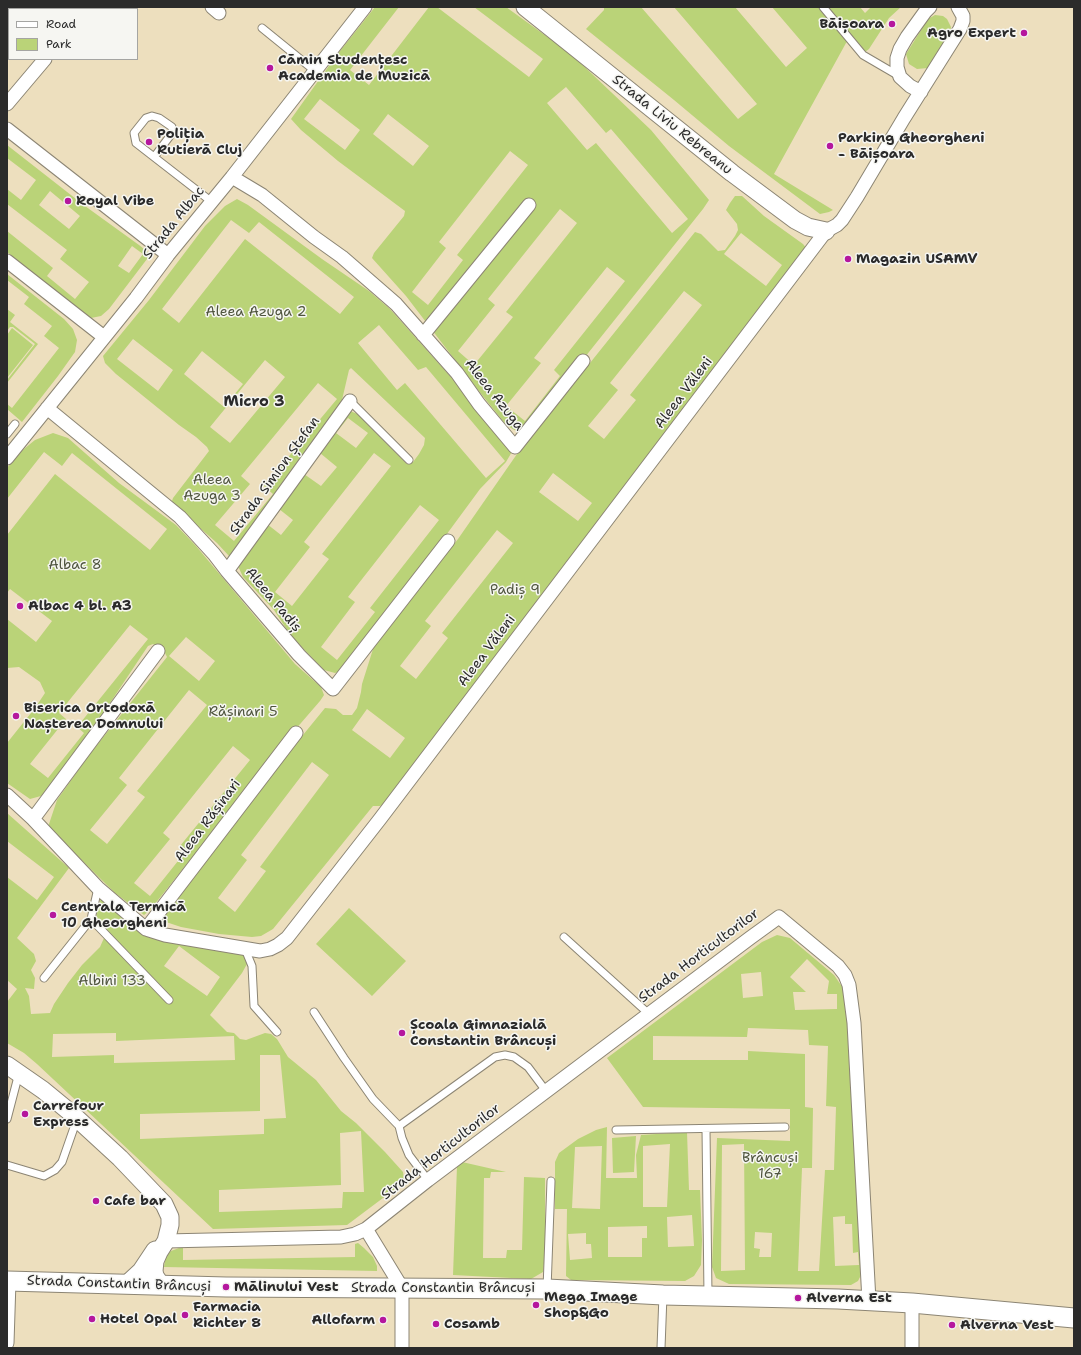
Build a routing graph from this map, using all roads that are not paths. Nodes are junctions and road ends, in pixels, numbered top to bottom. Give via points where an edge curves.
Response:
1 (365, 7) edge
2 (525, 7) edge
3 (823, 7) edge
4 (930, 7) edge
5 (960, 8) edge
6 (262, 28) dead end
7 (44, 60) edge
8 (315, 71) junction
9 (900, 77) junction
10 (921, 92) junction
11 (7, 104) edge
12 (7, 129) edge
13 (154, 157) junction
14 (232, 177) junction
15 (212, 202) junction
16 (529, 205) dead end
17 (826, 231) junction
18 (168, 255) junction
19 (7, 261) edge
20 (423, 335) junction
21 (104, 337) junction
22 (583, 362) dead end
23 (350, 401) joint
24 (47, 408) junction
25 (15, 424) dead end
26 (7, 434) edge
27 (7, 458) edge
28 (409, 460) dead end
29 (448, 541) dead end
30 (227, 571) junction
31 (158, 652) dead end
32 (296, 733) dead end
33 (7, 795) edge
34 (33, 818) junction
35 (98, 888) junction
36 (91, 919) junction
37 (146, 929) junction
38 (564, 937) dead end
39 (245, 949) junction
40 (44, 978) dead end
41 (169, 1000) dead end
42 (314, 1012) dead end
43 (648, 1014) junction
44 (277, 1032) dead end
45 (13, 1069) edge
46 (546, 1091) junction
47 (77, 1119) junction
48 (7, 1120) edge
49 (399, 1126) junction
50 (785, 1127) dead end
51 (706, 1129) junction
52 (616, 1130) dead end
53 (7, 1165) edge
54 (428, 1180) junction
55 (551, 1181) dead end
56 (366, 1229) junction
57 (166, 1241) junction
58 (8, 1281) edge
59 (127, 1284) junction
60 (161, 1285) junction
61 (402, 1288) junction
62 (548, 1288) junction
63 (663, 1295) junction
64 (708, 1296) junction
65 (869, 1300) junction
66 (912, 1303) junction
67 (1074, 1318) edge
68 (7, 1343) edge
69 (402, 1348) edge
70 (661, 1348) edge
71 (912, 1348) edge

1 - 8 street, Strada Albac
2 - 17 street, Strada Liviu Rebreanu via 719,163 795,220 808,227
3 - 9 lane via 863,54
4 - 9 street via 900,49 897,58
5 - 10 street, Aleea Văleni via 963,21 960,29
6 - 8 lane
7 - 11 street
8 - 14 street, Strada Albac
9 - 10 street
10 - 17 street, Aleea Văleni via 842,220
12 - 18 street
13 - 13 lane via 136,143 134,133 146,118 152,116 159,118 172,128 173,132
13 - 15 lane
14 - 15 street, Strada Albac
14 - 20 street, Aleea Azuga via 262,195 342,257 396,304
15 - 18 street, Strada Albac
16 - 20 street
17 - 39 street, Aleea Văleni via 385,813 287,938 270,949
18 - 21 street, Strada Albac
19 - 21 street
20 - 22 street, Aleea Azuga via 457,373 515,447
21 - 24 street, Strada Albac
23 - 28 lane
23 - 30 street, Strada Simion Ștefan
24 - 27 street, Strada Albac
24 - 30 street, Aleea Padiș via 180,517
25 - 26 lane
29 - 30 street, Aleea Padiș via 333,689 299,655
31 - 34 street
32 - 37 street, Aleea Rășinari
33 - 34 street
34 - 35 street
35 - 36 lane
35 - 37 street
36 - 40 lane
36 - 41 lane
37 - 39 street via 165,935
38 - 43 lane
39 - 44 lane via 252,966 254,1006
42 - 49 lane via 373,1099
43 - 46 street, Strada Horticultorilor
43 - 65 street, Strada Horticultorilor via 779,917 838,966 845,975 849,985 854,1023
45 - 47 street
45 - 48 lane
46 - 49 lane via 528,1067 514,1057 495,1057
46 - 54 street, Strada Horticultorilor
47 - 53 lane via 62,1162 55,1170 44,1176
47 - 57 street via 160,1198 170,1217
49 - 54 lane via 409,1155
50 - 51 lane
51 - 52 lane
51 - 64 lane
54 - 56 street, Strada Horticultorilor
55 - 62 lane
56 - 57 street, Strada Horticultorilor via 341,1237
56 - 61 street
57 - 59 street
57 - 60 street via 155,1261 154,1272
58 - 59 main road, Strada Constantin Brâncuși
58 - 68 street
59 - 60 main road, Strada Constantin Brâncuși
60 - 61 main road, Strada Constantin Brâncuși
61 - 62 main road, Strada Constantin Brâncuși
61 - 69 street
62 - 63 main road, Strada Constantin Brâncuși
63 - 64 main road, Strada Constantin Brâncuși
63 - 70 lane
64 - 65 main road, Strada Constantin Brâncuși
65 - 66 main road, Strada Constantin Brâncuși
66 - 67 main road, Strada Constantin Brâncuși
66 - 71 street

